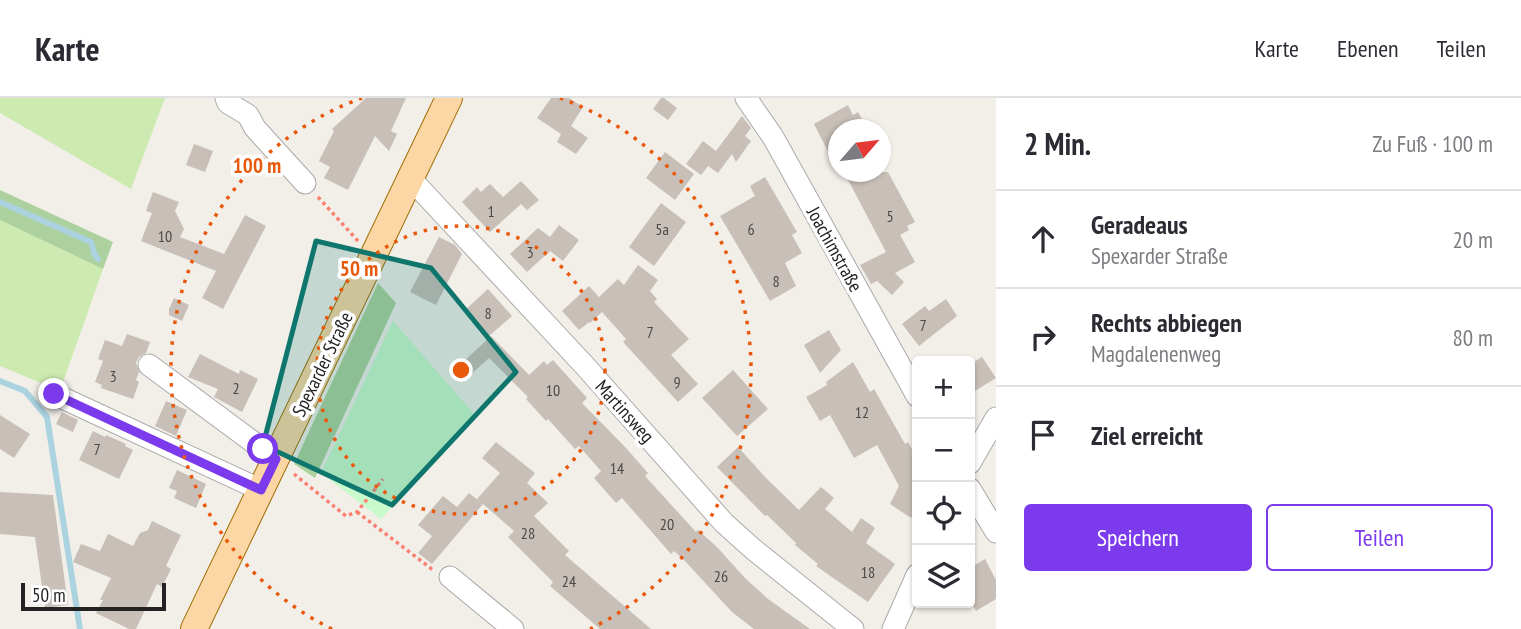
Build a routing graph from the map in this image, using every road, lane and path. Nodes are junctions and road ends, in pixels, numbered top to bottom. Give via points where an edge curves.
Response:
1 (226, 98) edge
2 (449, 98) edge
3 (752, 100) edge
4 (253, 106) edge
5 (411, 179) junction
6 (305, 183) joint
7 (374, 258) junction
8 (149, 365) dead end
9 (912, 387) edge
10 (54, 394) dead end
11 (996, 418) edge
12 (975, 454) edge
13 (276, 459) junction
14 (383, 479) dead end
15 (261, 490) junction
16 (975, 497) edge
17 (357, 512) junction
18 (996, 532) edge
19 (450, 577) joint
20 (912, 586) edge
21 (194, 629) edge
22 (513, 629) edge
23 (853, 629) edge
24 (893, 629) edge

1 - 4 street via 228,103
2 - 5 main road, Spexarder Straße
3 - 9 street, Joachimstraße
4 - 6 street via 255,128
5 - 7 main road, Spexarder Straße
5 - 23 street, Martinsweg via 724,523
6 - 7 path
7 - 13 main road, Spexarder Straße
8 - 13 street
10 - 15 street
11 - 12 street
13 - 15 main road, Spexarder Straße
13 - 17 path via 346,516
14 - 17 path
15 - 21 main road, Spexarder Straße
16 - 18 street
17 - 19 path via 441,577
19 - 22 street
20 - 24 street

